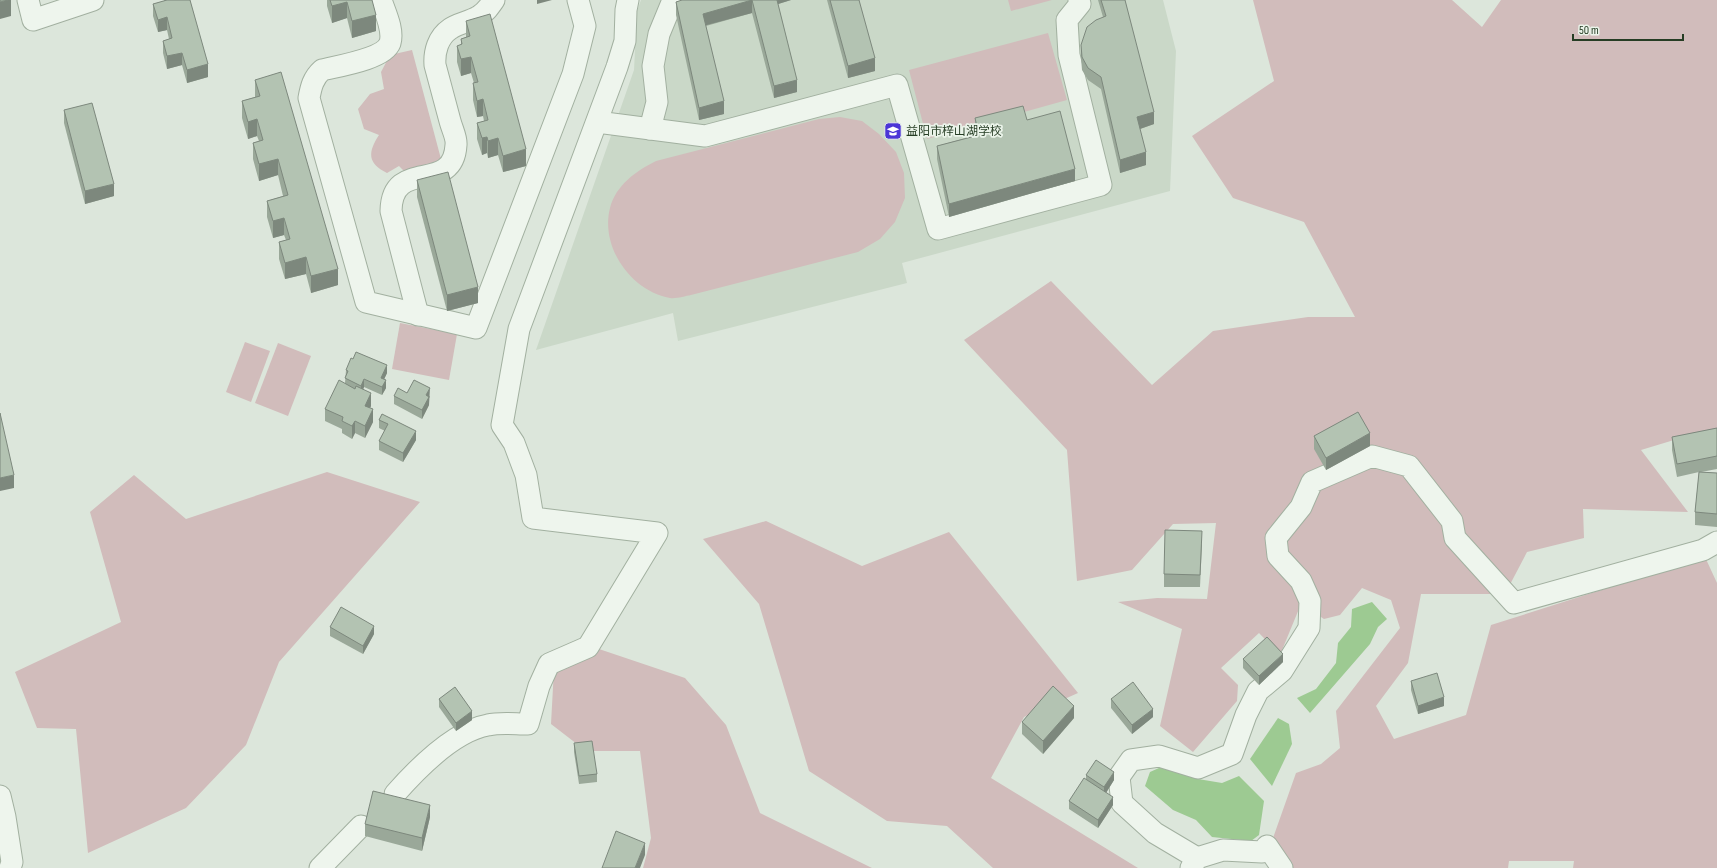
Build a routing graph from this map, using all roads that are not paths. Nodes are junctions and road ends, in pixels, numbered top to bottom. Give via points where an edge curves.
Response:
1 (28, 0) edge
2 (93, 0) edge
3 (381, 0) edge
4 (494, 0) edge
5 (578, 0) edge
6 (628, 0) edge
7 (673, 0) edge
8 (1079, 0) edge
9 (597, 122) junction
10 (650, 129) junction
11 (418, 315) junction
12 (1717, 542) edge
13 (395, 794) dead end
14 (0, 796) edge
15 (361, 826) dead end
16 (1194, 863) edge
17 (10, 868) edge
18 (320, 868) edge
19 (1282, 868) edge

1 - 2 street via 33,20
3 - 11 street via 390,32 390,43 384,51 374,56 322,70 316,76 309,98 366,302
4 - 11 street via 478,17 449,29 439,41 434,54 456,143 449,167 405,182 397,188 391,200 391,211
5 - 11 street via 585,26 573,74 476,328
6 - 9 street via 625,41
7 - 10 street via 659,34 653,66 657,102
8 - 10 street via 1080,4 1067,20 1070,55 1101,185 938,229 897,85 705,136
9 - 10 street
9 - 13 street via 519,329 502,425 514,443 526,475 533,518 658,533 588,647 549,664 539,686 528,724 488,724 459,736 417,770
12 - 16 street via 1703,550 1514,603 1455,538 1452,521 1409,466 1372,456 1312,482 1301,507 1276,538 1278,556 1301,581 1310,601 1309,628 1282,671 1258,691 1232,754 1198,768 1159,756 1131,760 1119,777 1122,803
14 - 17 street via 12,862
15 - 18 street
16 - 19 street via 1223,850 1262,852 1267,846

